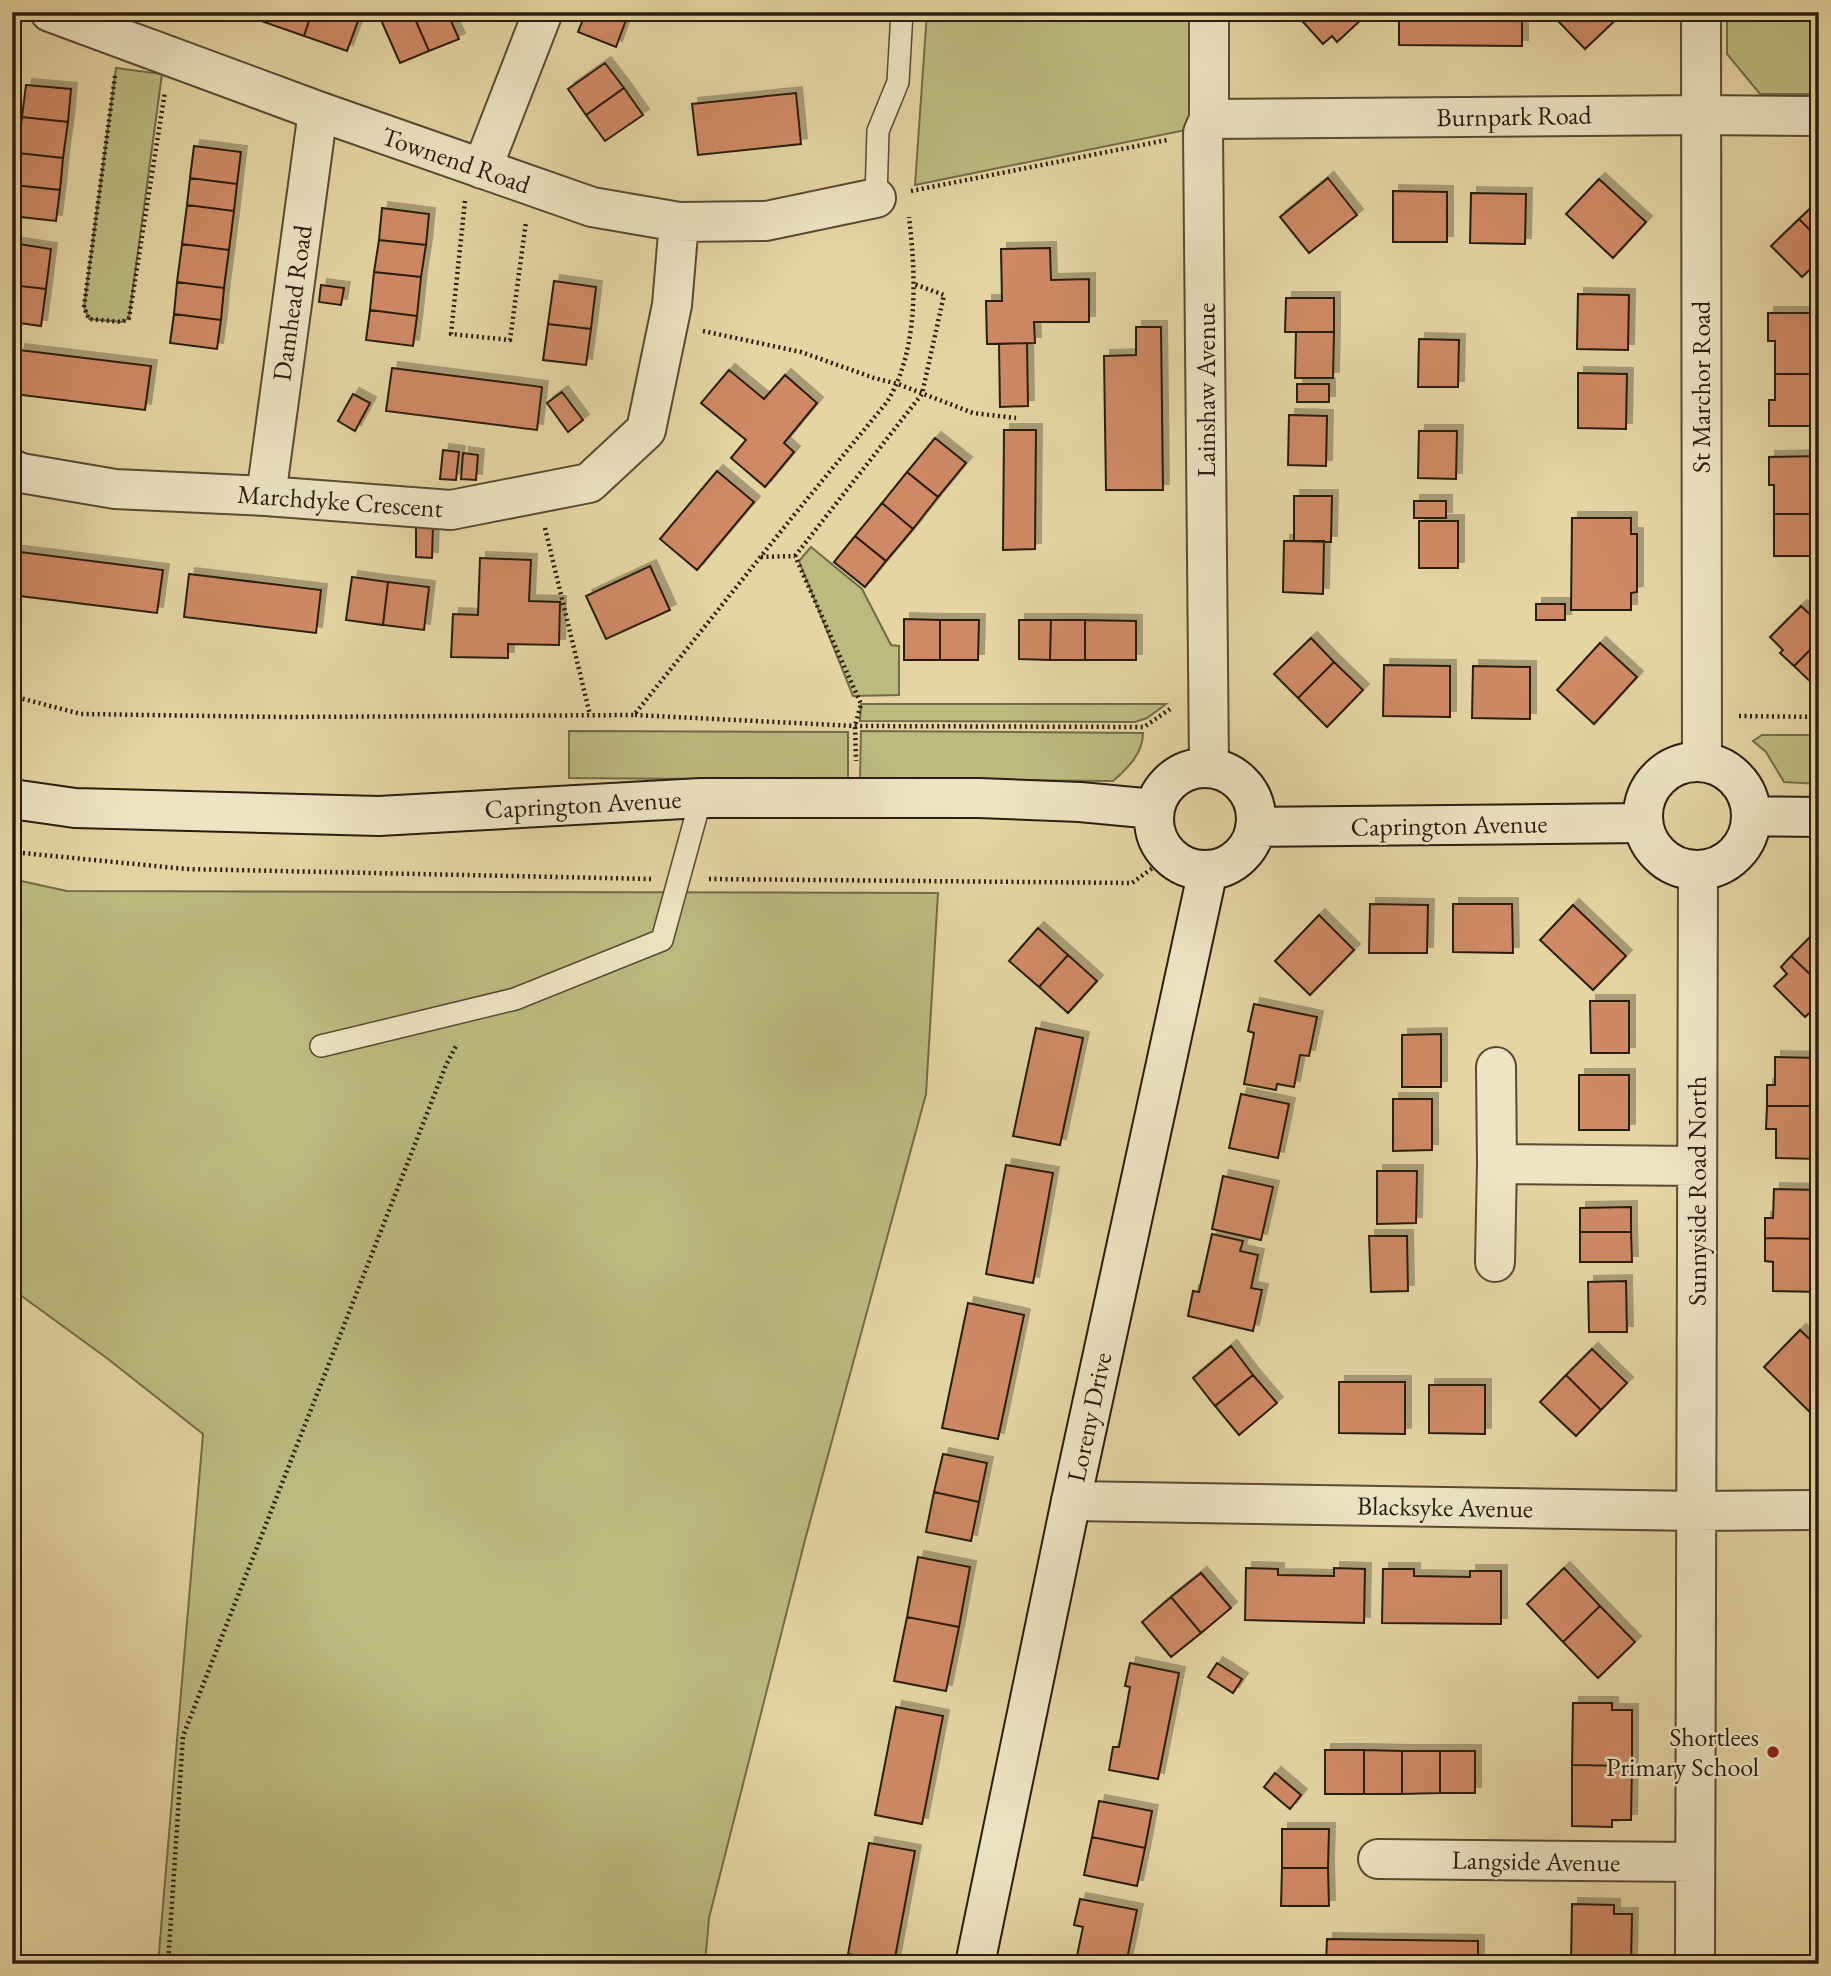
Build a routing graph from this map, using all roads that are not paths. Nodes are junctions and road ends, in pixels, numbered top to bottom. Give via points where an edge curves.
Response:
1 (50, 12) edge
2 (543, 12) edge
3 (902, 12) edge
4 (1209, 12) edge
5 (1701, 12) edge
6 (318, 111) junction
7 (1701, 115) junction
8 (1819, 116) edge
9 (1206, 126) junction
10 (475, 167) junction
11 (891, 195) joint
12 (679, 222) junction
13 (12, 469) edge
14 (266, 496) junction
15 (1702, 762) junction
16 (1209, 768) junction
17 (701, 798) junction
18 (12, 799) edge
19 (1154, 809) junction
20 (1752, 816) junction
21 (1819, 817) edge
22 (1643, 823) junction
23 (1255, 827) junction
24 (1208, 870) junction
25 (1698, 870) junction
26 (321, 1046) dead end
27 (1496, 1067) dead end
28 (1497, 1164) junction
29 (1696, 1166) junction
30 (1495, 1262) dead end
31 (1071, 1501) junction
32 (1819, 1510) edge
33 (1697, 1511) junction
34 (1378, 1859) dead end
35 (1694, 1863) junction
36 (975, 1964) edge
37 (1695, 1964) edge

1 - 6 street, Townend Road
2 - 10 street
3 - 11 lane via 898,82 878,131
4 - 9 street, Lainshaw Avenue
5 - 7 street, St Marchor Road
6 - 10 street, Townend Road
6 - 14 street, Damhead Road
7 - 8 street, Burnpark Road
7 - 9 street, Burnpark Road
7 - 15 street, St Marchor Road
9 - 16 street, Lainshaw Avenue
10 - 12 street, Townend Road via 592,207
11 - 12 street, Townend Road via 766,221
12 - 14 street, Marchdyke Crescent via 672,305 646,430 589,483 451,510
13 - 14 street, Marchdyke Crescent via 115,489
15 - 20 street via 1717,765 1737,778 1749,797
15 - 22 street via 1682,764 1658,778 1644,804
16 - 19 street via 1183,772 1168,783
16 - 23 street via 1236,778 1246,789
17 - 18 street, Caprington Avenue via 379,816 75,808
17 - 19 street, Caprington Avenue via 1080,802
17 - 26 lane via 662,940 515,999
19 - 24 street via 1159,842 1168,856 1183,866
20 - 21 street
20 - 25 street via 1739,851 1723,864
22 - 23 street, Caprington Avenue
22 - 25 street via 1650,844 1667,861
23 - 24 street via 1238,858
24 - 31 street, Loreny Drive
25 - 29 street, Sunnyside Road North
27 - 28 street
28 - 29 street
28 - 30 street
29 - 33 street, Sunnyside Road North
31 - 33 street, Blacksyke Avenue
31 - 36 street, Loreny Drive
32 - 33 street, Blacksyke Avenue
33 - 35 street
34 - 35 street, Langside Avenue
35 - 37 street

